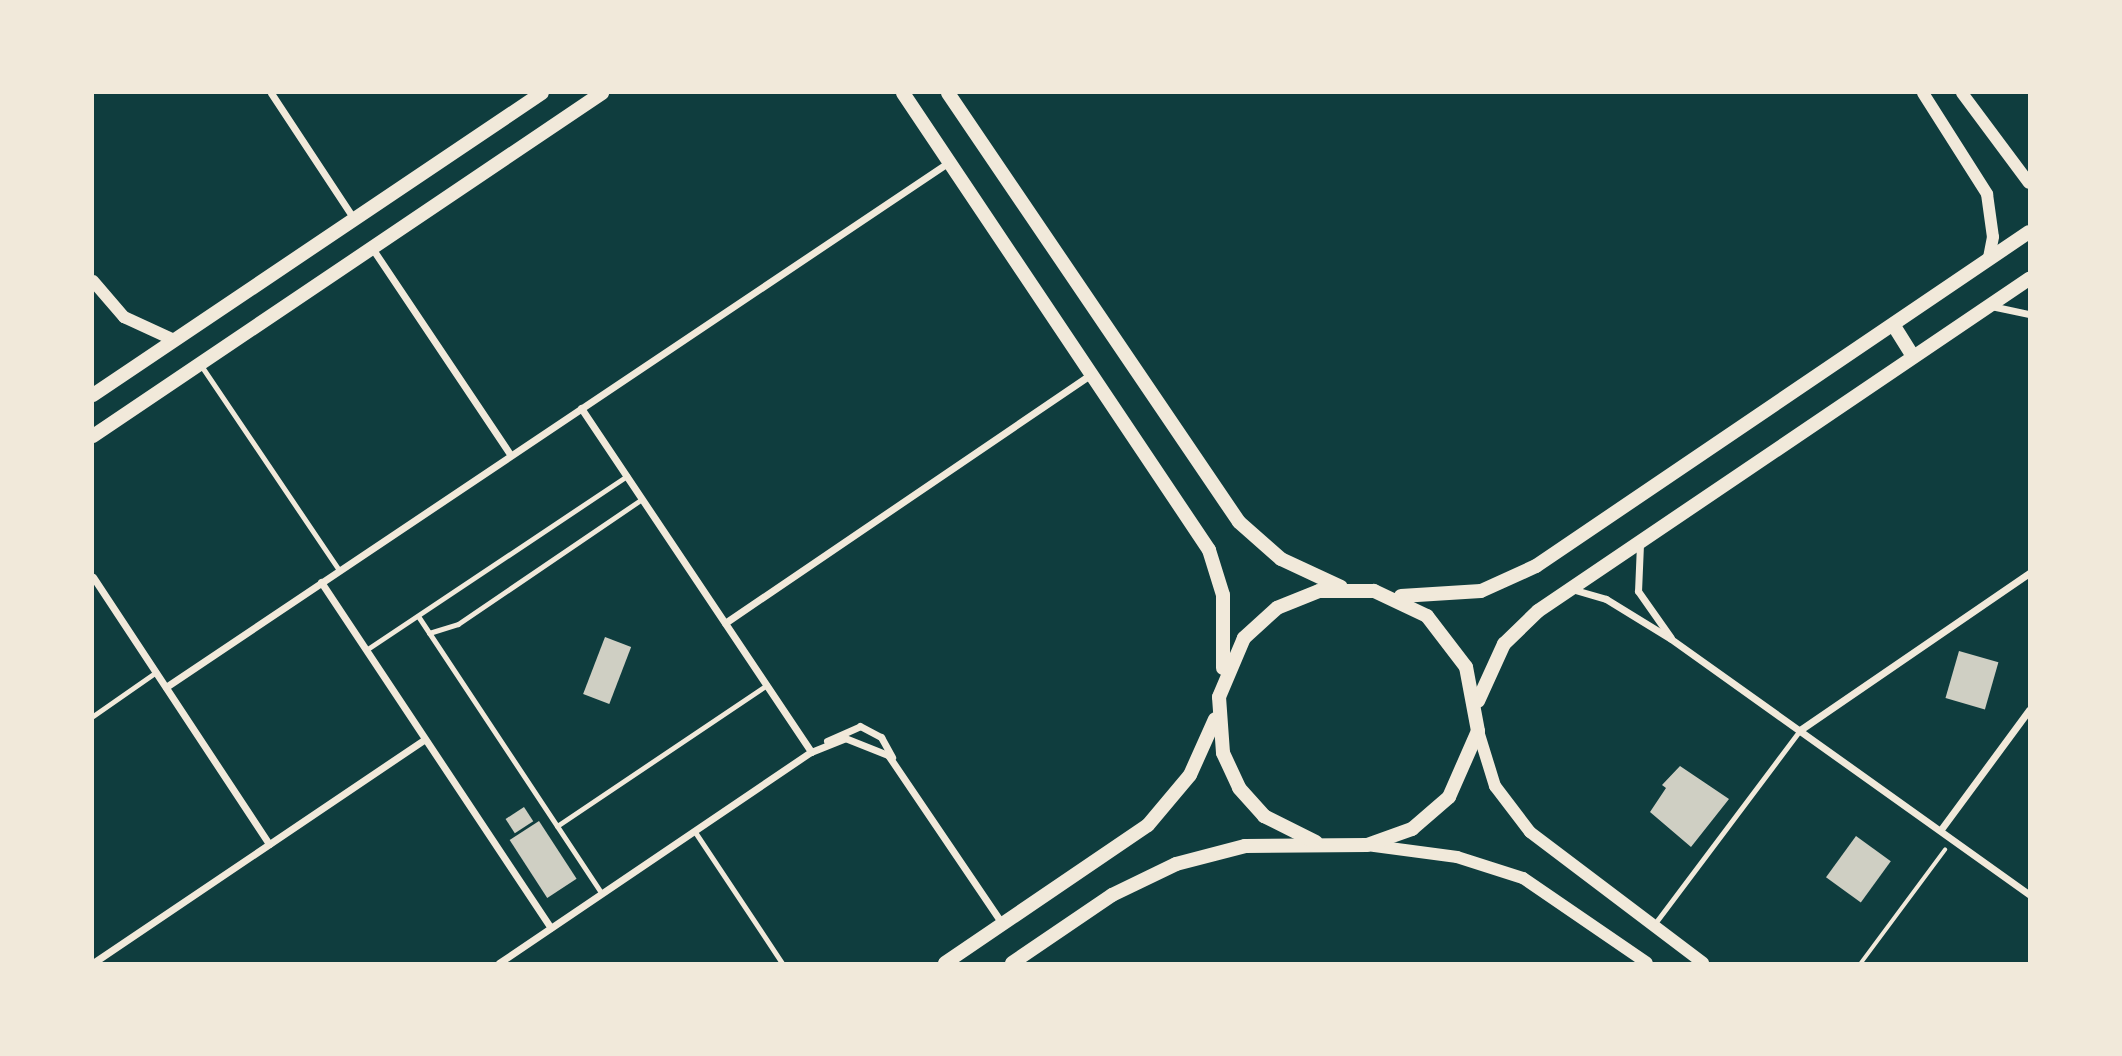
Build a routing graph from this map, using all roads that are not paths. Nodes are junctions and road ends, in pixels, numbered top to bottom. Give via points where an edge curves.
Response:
1 (271, 93) edge
2 (542, 93) edge
3 (902, 93) edge
4 (947, 93) edge
5 (1923, 93) edge
6 (1962, 93) edge
7 (594, 95) edge
8 (949, 162) junction
9 (2029, 183) edge
10 (354, 219) junction
11 (2029, 232) edge
12 (372, 248) junction
13 (1989, 258) junction
14 (2029, 279) edge
15 (93, 281) edge
16 (1990, 306) junction
17 (2029, 314) edge
18 (1894, 326) junction
19 (174, 340) junction
20 (1913, 357) junction
21 (200, 364) junction
22 (1093, 374) junction
23 (93, 395) edge
24 (581, 408) junction
25 (93, 436) edge
26 (510, 454) junction
27 (627, 476) junction
28 (642, 499) junction
29 (1640, 544) junction
30 (339, 570) junction
31 (2029, 573) edge
32 (93, 577) edge
33 (321, 582) junction
34 (1342, 588) junction
35 (1575, 590) junction
36 (1390, 595) junction
37 (418, 616) junction
38 (725, 623) junction
39 (429, 633) junction
40 (1671, 639) junction
41 (366, 650) junction
42 (156, 672) junction
43 (1223, 678) junction
44 (767, 685) junction
45 (166, 687) junction
46 (1476, 709) junction
47 (2029, 710) edge
48 (1217, 715) junction
49 (93, 716) edge
50 (1800, 730) junction
51 (1478, 731) junction
52 (425, 739) junction
53 (824, 744) junction
54 (811, 752) junction
55 (895, 764) junction
56 (557, 826) junction
57 (1942, 828) junction
58 (695, 832) junction
59 (1316, 842) junction
60 (269, 844) junction
61 (1367, 845) junction
62 (602, 894) junction
63 (2029, 894) edge
64 (1003, 925) junction
65 (1653, 926) junction
66 (551, 928) junction
67 (93, 963) edge
68 (499, 963) edge
69 (782, 963) edge
70 (946, 963) edge
71 (1012, 963) edge
72 (1647, 963) edge
73 (1703, 963) edge

1 - 10 street
2 - 10 main road
3 - 8 main road
4 - 34 main road via 1239,522 1281,559
5 - 13 street via 1987,194 1993,226
6 - 9 street
7 - 12 main road
8 - 22 main road
8 - 24 street
10 - 19 main road
11 - 13 main road
12 - 21 main road
12 - 26 street
13 - 18 main road
14 - 16 main road
15 - 19 street via 124,317
16 - 17 street
16 - 20 main road
18 - 20 main road
18 - 36 main road via 1509,580 1451,597
19 - 23 main road
20 - 29 main road
21 - 25 main road
21 - 30 lane
22 - 38 street
22 - 43 main road via 1209,550 1223,595
24 - 26 street
24 - 27 street
26 - 30 street
27 - 28 street
27 - 37 lane
28 - 38 street
28 - 39 lane via 458,624
29 - 35 main road
29 - 40 street via 1638,592
30 - 33 street
31 - 50 street
32 - 42 street
33 - 41 street
33 - 45 street
34 - 36 main road
34 - 43 main road via 1297,597 1268,615 1244,638
35 - 40 street via 1606,599
35 - 46 main road via 1538,611 1504,644
36 - 46 main road via 1443,631 1466,667
37 - 39 lane
37 - 41 lane
38 - 44 street
39 - 56 lane
40 - 50 street
41 - 52 street
42 - 45 street
42 - 49 lane
43 - 48 main road
44 - 54 street
44 - 56 lane
45 - 60 street
46 - 51 main road
47 - 57 street
48 - 59 main road via 1223,753 1239,788 1264,816
48 - 64 main road via 1190,775 1148,825
50 - 57 street
50 - 65 lane
51 - 61 main road via 1462,777 1432,815
51 - 65 street via 1495,786 1530,832
52 - 60 street
52 - 66 street
53 - 54 street
53 - 55 street via 857,739
53 - 55 street via 836,732 860,726 881,737
54 - 58 street
55 - 64 street
56 - 62 lane
57 - 63 street
58 - 62 street
58 - 69 lane
59 - 61 main road
59 - 71 main road via 1245,846 1176,864 1112,895
60 - 67 street
61 - 72 street via 1457,857 1523,878
62 - 66 street
64 - 70 main road
65 - 73 street
66 - 68 street

